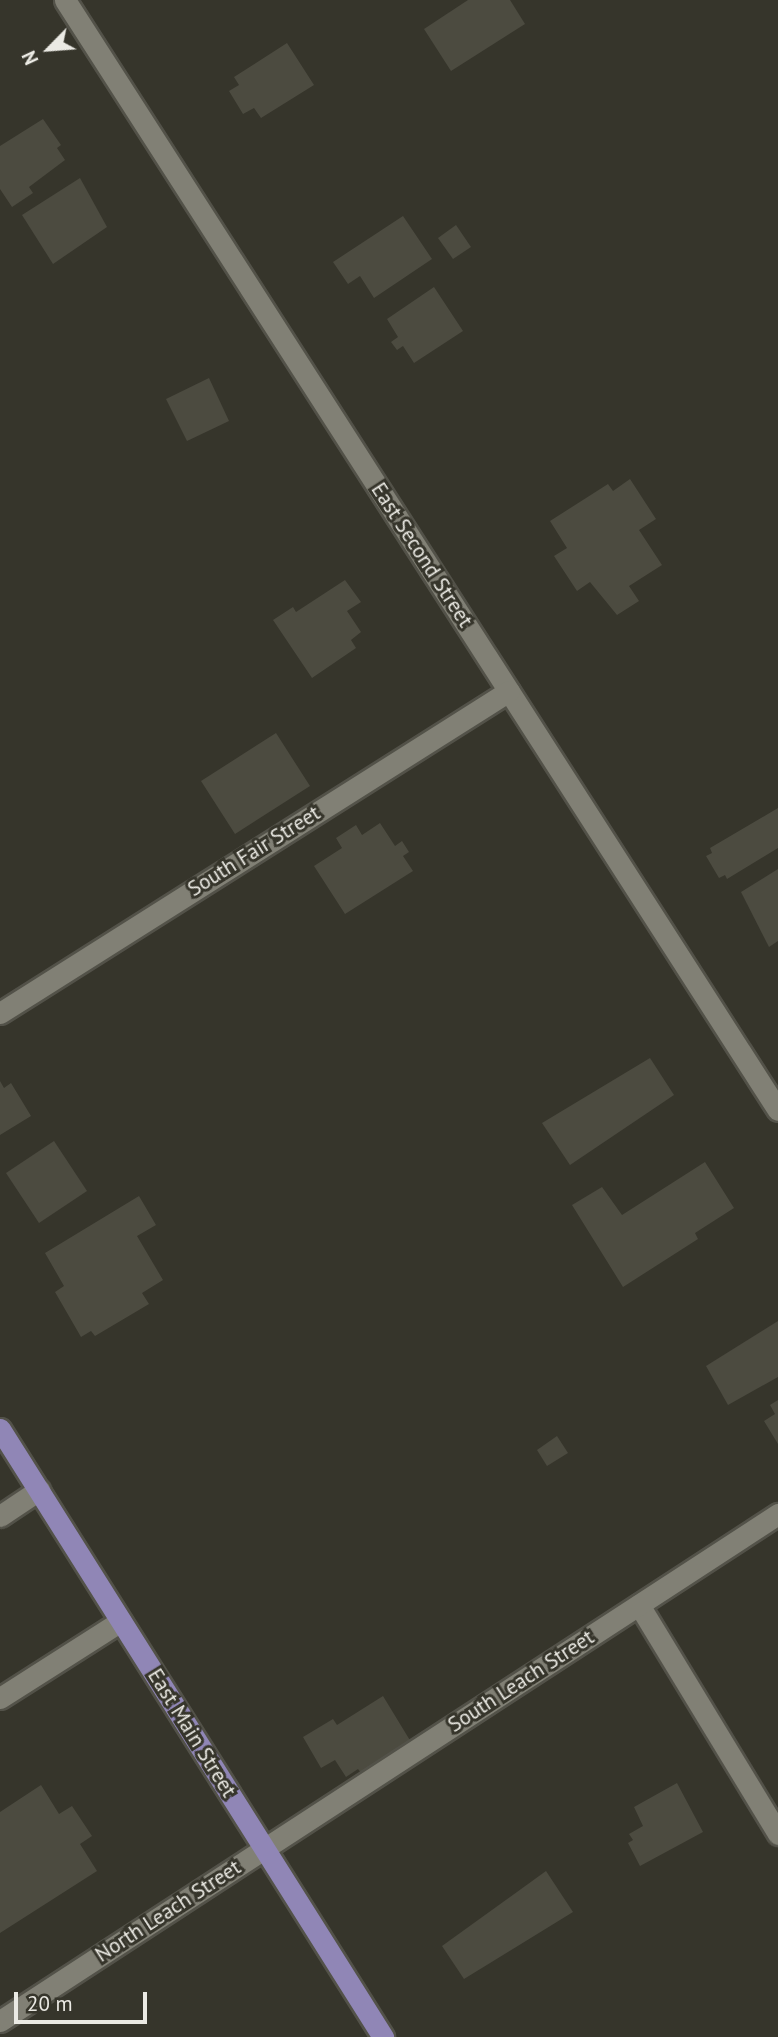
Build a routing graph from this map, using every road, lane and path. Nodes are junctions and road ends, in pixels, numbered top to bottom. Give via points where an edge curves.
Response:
1 (65, 0) edge
2 (509, 691) junction
3 (0, 1013) edge
4 (778, 1110) edge
5 (0, 1429) edge
6 (39, 1490) junction
7 (778, 1514) edge
8 (0, 1516) edge
9 (639, 1605) junction
10 (121, 1621) junction
11 (0, 1698) edge
12 (778, 1834) edge
13 (265, 1848) junction
14 (0, 2021) edge
15 (383, 2037) edge

1 - 2 street, East Second Street
2 - 3 street, South Fair Street
2 - 4 street, East Second Street
5 - 6 main road, East Main Street
6 - 8 street
6 - 10 main road, East Main Street
7 - 9 street, South Leach Street
9 - 12 street
9 - 13 street, South Leach Street
10 - 11 street
10 - 13 main road, East Main Street
13 - 14 street, North Leach Street
13 - 15 main road, East Main Street

